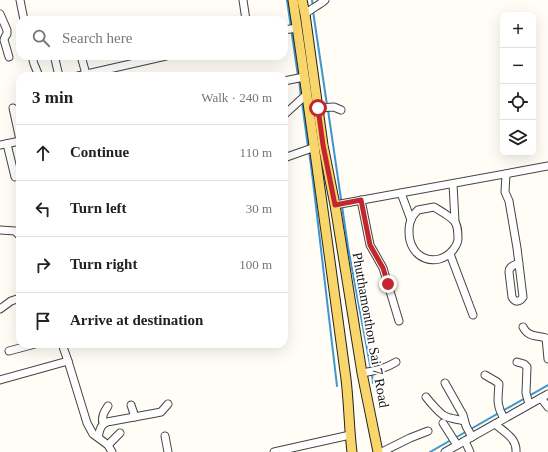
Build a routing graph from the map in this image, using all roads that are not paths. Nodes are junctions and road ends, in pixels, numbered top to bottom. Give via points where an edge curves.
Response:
1 (20, 0) edge
2 (243, 0) edge
3 (293, 0) edge
4 (302, 0) edge
5 (325, 0) edge
6 (310, 10) junction
7 (0, 14) edge
8 (23, 16) edge
9 (245, 16) edge
10 (297, 28) junction
11 (288, 30) edge
12 (10, 57) dead end
13 (33, 60) edge
14 (55, 60) edge
15 (82, 60) edge
16 (148, 60) edge
17 (37, 72) edge
18 (58, 72) edge
19 (85, 72) edge
20 (95, 72) edge
21 (304, 77) junction
22 (288, 81) edge
23 (303, 97) junction
24 (13, 108) dead end
25 (321, 108) junction
26 (341, 110) dead end
27 (288, 111) edge
28 (16, 122) edge
29 (16, 141) edge
30 (3, 145) edge
31 (314, 147) junction
32 (288, 156) edge
33 (548, 166) edge
34 (506, 174) junction
35 (16, 176) edge
36 (453, 184) junction
37 (401, 193) junction
38 (361, 200) junction
39 (339, 204) junction
40 (411, 220) junction
41 (455, 221) junction
42 (0, 230) edge
43 (16, 233) edge
44 (450, 254) junction
45 (519, 262) junction
46 (16, 299) edge
47 (0, 309) edge
48 (473, 314) dead end
49 (399, 321) dead end
50 (523, 327) dead end
51 (20, 348) edge
52 (63, 348) edge
53 (9, 351) dead end
54 (548, 359) edge
55 (68, 361) junction
56 (396, 362) dead end
57 (517, 362) dead end
58 (362, 373) junction
59 (485, 375) dead end
60 (0, 380) edge
61 (445, 383) dead end
62 (548, 394) edge
63 (426, 397) dead end
64 (541, 398) junction
65 (527, 399) junction
66 (168, 404) dead end
67 (108, 406) dead end
68 (131, 406) dead end
69 (548, 407) edge
70 (135, 417) junction
71 (503, 417) junction
72 (443, 423) dead end
73 (465, 423) junction
74 (103, 424) junction
75 (495, 424) junction
76 (428, 431) dead end
77 (120, 433) dead end
78 (350, 435) junction
79 (165, 436) dead end
80 (98, 437) junction
81 (469, 437) junction
82 (454, 440) junction
83 (108, 445) junction
84 (112, 452) edge
85 (168, 452) edge
86 (274, 452) edge
87 (352, 452) edge
88 (378, 452) edge
89 (382, 452) edge
90 (445, 452) edge
91 (470, 452) edge
92 (516, 452) edge

1 - 8 street
2 - 9 street
3 - 10 main road, Phutthamonthon Sai 7 Road
4 - 6 main road, Phutthamonthon Sai 7 Road
5 - 6 street
6 - 25 main road, Phutthamonthon Sai 7 Road
7 - 12 street via 7,30 4,40
10 - 11 street
10 - 21 main road, Phutthamonthon Sai 7 Road
13 - 17 street
14 - 18 street
15 - 19 street
16 - 20 street
21 - 22 street
21 - 23 main road, Phutthamonthon Sai 7 Road
23 - 27 street
23 - 31 main road, Phutthamonthon Sai 7 Road
24 - 28 street
25 - 26 street via 334,107
25 - 39 main road, Phutthamonthon Sai 7 Road via 323,145
29 - 30 street
30 - 35 street
31 - 32 street
31 - 78 main road, Phutthamonthon Sai 7 Road via 346,382
33 - 34 street
34 - 36 street
34 - 45 street via 505,192 509,201
36 - 37 street
36 - 41 street
37 - 38 street
37 - 40 street
38 - 39 street
38 - 49 street via 370,245 383,268
39 - 58 main road, Phutthamonthon Sai 7 Road
40 - 41 street via 418,210 434,207
40 - 44 street via 409,236 414,251 420,256 435,260
41 - 44 street via 458,242
42 - 43 street
44 - 48 street
45 - 45 street via 508,272 512,297 516,302 523,297
46 - 47 street
50 - 54 street via 528,334 546,338
51 - 53 street
52 - 55 street
55 - 60 street
55 - 80 street via 87,423
56 - 58 street via 389,367
57 - 65 street via 527,367
58 - 88 main road, Phutthamonthon Sai 7 Road
59 - 71 street via 499,384 498,402
61 - 73 street
62 - 64 street
63 - 73 street via 444,416
64 - 65 street
64 - 69 street
65 - 71 street
66 - 70 street via 161,412
67 - 74 street via 102,417
68 - 70 street
70 - 74 street
71 - 75 street
72 - 82 street
73 - 81 street
74 - 80 street
75 - 81 street
75 - 92 street via 513,439
76 - 89 street
77 - 83 street
78 - 86 street
78 - 87 main road, Phutthamonthon Sai 7 Road
79 - 85 street
80 - 83 street
81 - 82 street
81 - 91 street
82 - 90 street
83 - 84 street

